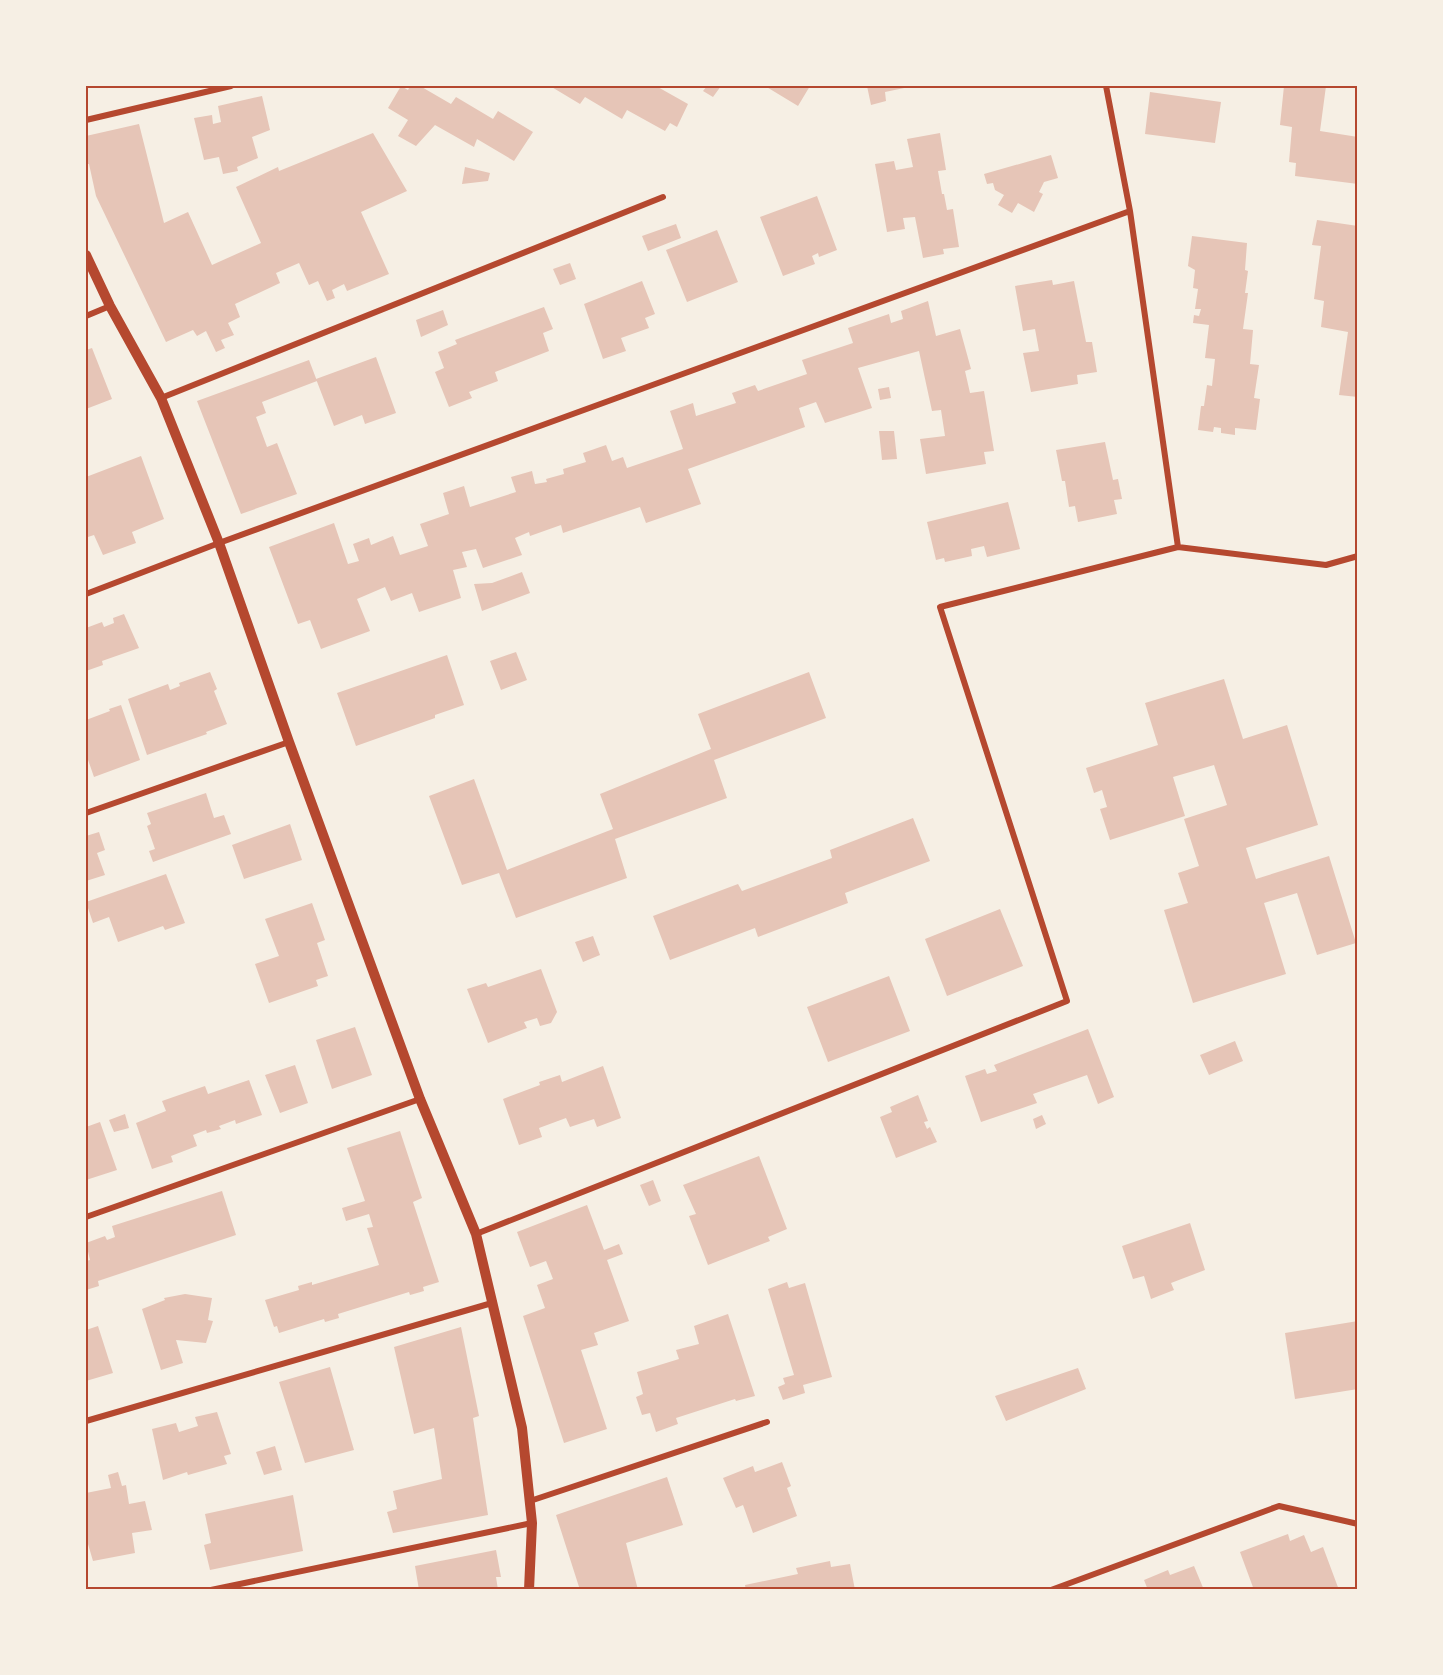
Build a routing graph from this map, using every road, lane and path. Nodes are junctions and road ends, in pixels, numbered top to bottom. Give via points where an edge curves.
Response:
1 (231, 86) edge
2 (1106, 86) edge
3 (86, 120) edge
4 (663, 197) dead end
5 (1130, 211) junction
6 (86, 255) edge
7 (110, 306) junction
8 (86, 315) edge
9 (161, 398) junction
10 (219, 543) junction
11 (1178, 547) junction
12 (1358, 556) edge
13 (86, 594) edge
14 (289, 742) junction
15 (86, 813) edge
16 (420, 1099) junction
17 (86, 1217) edge
18 (476, 1234) junction
19 (492, 1303) junction
20 (86, 1421) edge
21 (767, 1422) dead end
22 (530, 1501) junction
23 (532, 1523) junction
24 (1358, 1524) edge
25 (211, 1590) edge
26 (529, 1590) edge
27 (1051, 1590) edge

1 - 3 street
2 - 5 street
4 - 9 street
5 - 10 street
5 - 11 street
6 - 7 street
7 - 8 street
7 - 9 street
9 - 10 street
10 - 13 street
10 - 14 street
11 - 12 street via 1326,565
11 - 18 street via 940,607 1067,1001
14 - 15 street
14 - 16 street
16 - 17 street
16 - 18 street
18 - 19 street
19 - 20 street
19 - 22 street via 522,1428
21 - 22 street
22 - 23 street
23 - 25 street
23 - 26 street
24 - 27 street via 1279,1506

